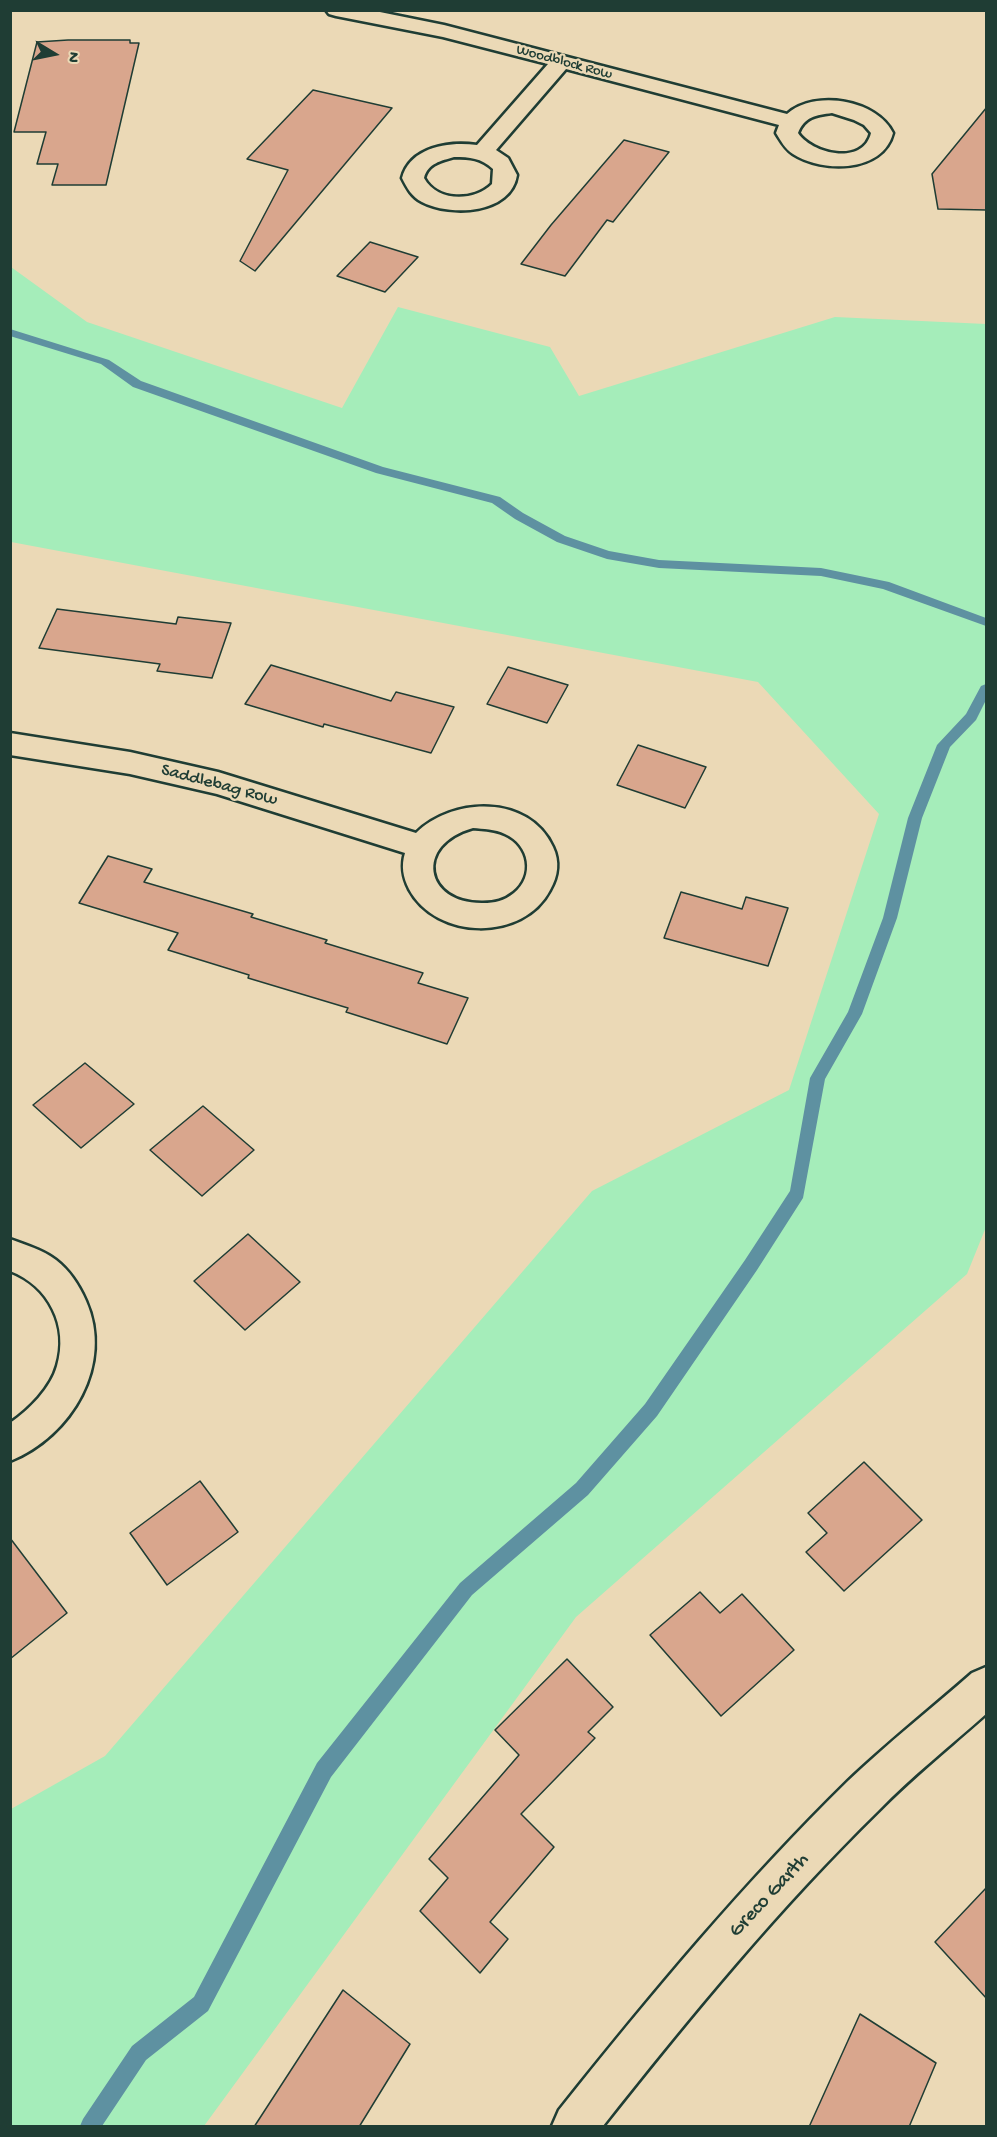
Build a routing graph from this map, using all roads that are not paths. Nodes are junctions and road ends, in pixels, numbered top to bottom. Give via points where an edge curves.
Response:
1 (336, 10) edge
2 (561, 62) junction
3 (790, 121) dead end
4 (482, 153) dead end
5 (10, 744) edge
6 (422, 847) dead end
7 (10, 1256) edge
8 (10, 1443) edge
9 (987, 1687) edge
10 (575, 2127) edge

1 - 2 street, Woodblock Row via 450,24
2 - 3 street, Woodblock Row
2 - 4 street
5 - 6 street, Saddlebag Row via 130,763 218,783
7 - 8 street via 31,1261 57,1281 78,1322 75,1370 54,1409 27,1435
9 - 10 street, Greco Garth via 862,1797 759,1907 657,2022

